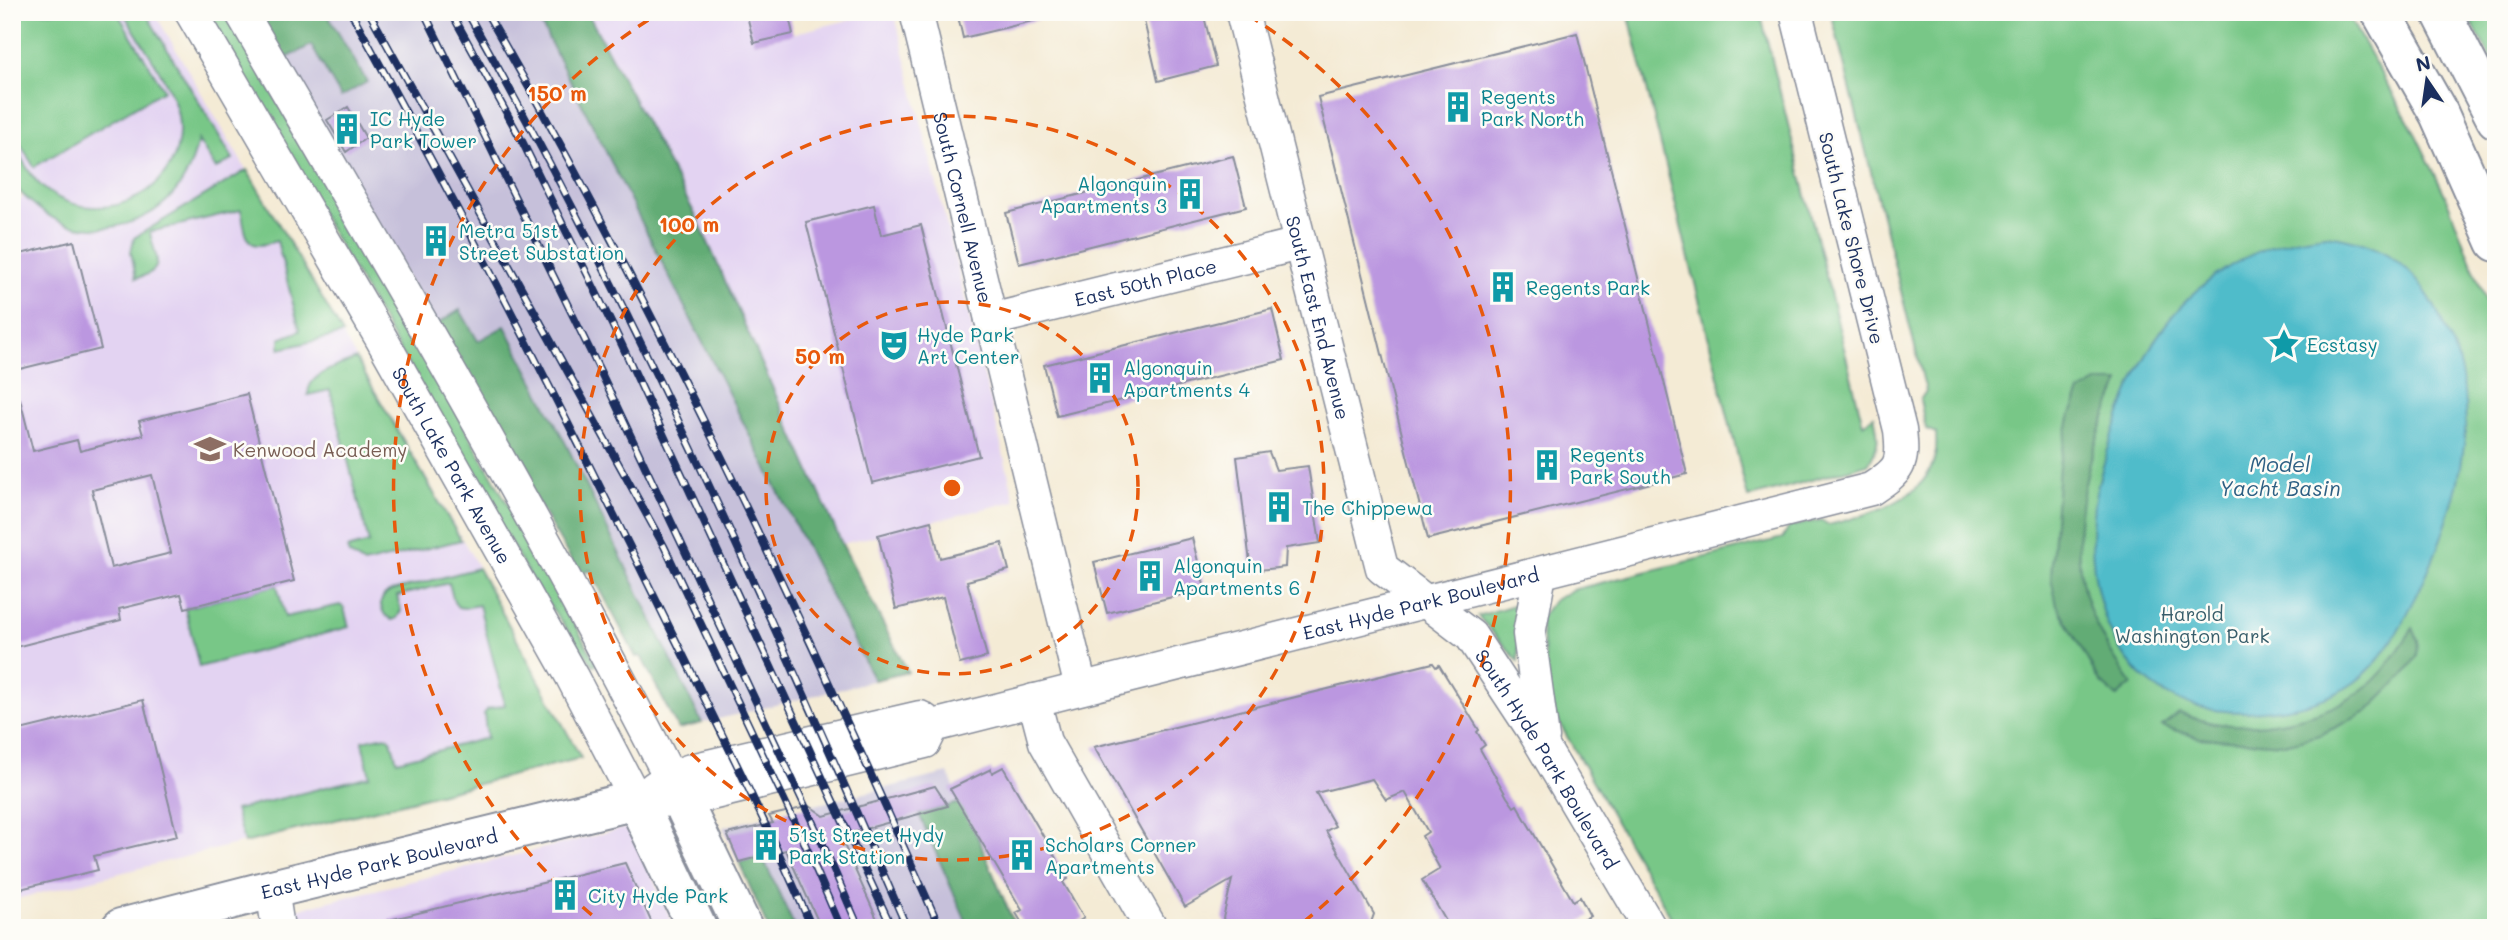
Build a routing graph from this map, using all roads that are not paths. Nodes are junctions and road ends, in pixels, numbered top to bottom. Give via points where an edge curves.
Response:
1 (191, 12) edge
2 (241, 12) edge
3 (916, 12) edge
4 (1242, 12) edge
5 (1796, 12) edge
6 (2381, 12) edge
7 (2441, 12) edge
8 (2496, 119) edge
9 (2496, 242) edge
10 (1299, 244) junction
11 (992, 320) junction
12 (1900, 464) joint
13 (1541, 574) junction
14 (1428, 602) junction
15 (1081, 688) junction
16 (1034, 700) junction
17 (1544, 749) junction
18 (676, 789) junction
19 (636, 800) junction
20 (272, 888) junction
21 (121, 928) edge
22 (278, 928) edge
23 (697, 928) edge
24 (743, 928) edge
25 (1150, 928) edge
26 (1650, 928) edge

1 - 19 street, South Lake Park Avenue via 381,338
2 - 18 street via 569,585
3 - 11 street, South Cornell Avenue
4 - 10 street, South East End Avenue
5 - 12 street, South Lake Shore Drive via 1898,419
6 - 9 main road via 2439,114
7 - 8 main road
10 - 11 street, East 50th Place
10 - 14 street, South East End Avenue via 1382,568
11 - 15 street, South Cornell Avenue
12 - 13 street, East Hyde Park Boulevard via 1871,489
13 - 14 street, East Hyde Park Boulevard
13 - 17 street via 1529,634
14 - 15 street, East Hyde Park Boulevard
14 - 17 street, South Hyde Park Boulevard via 1471,636
15 - 16 street, East Hyde Park Boulevard
16 - 18 street, East Hyde Park Boulevard via 933,726 925,742
16 - 25 street via 1045,742
17 - 26 street, South Hyde Park Boulevard
18 - 19 street, East Hyde Park Boulevard
18 - 24 main road
19 - 20 main road, East Hyde Park Boulevard
19 - 23 main road, South Lake Park Avenue
20 - 21 main road, East Hyde Park Boulevard
20 - 22 street

